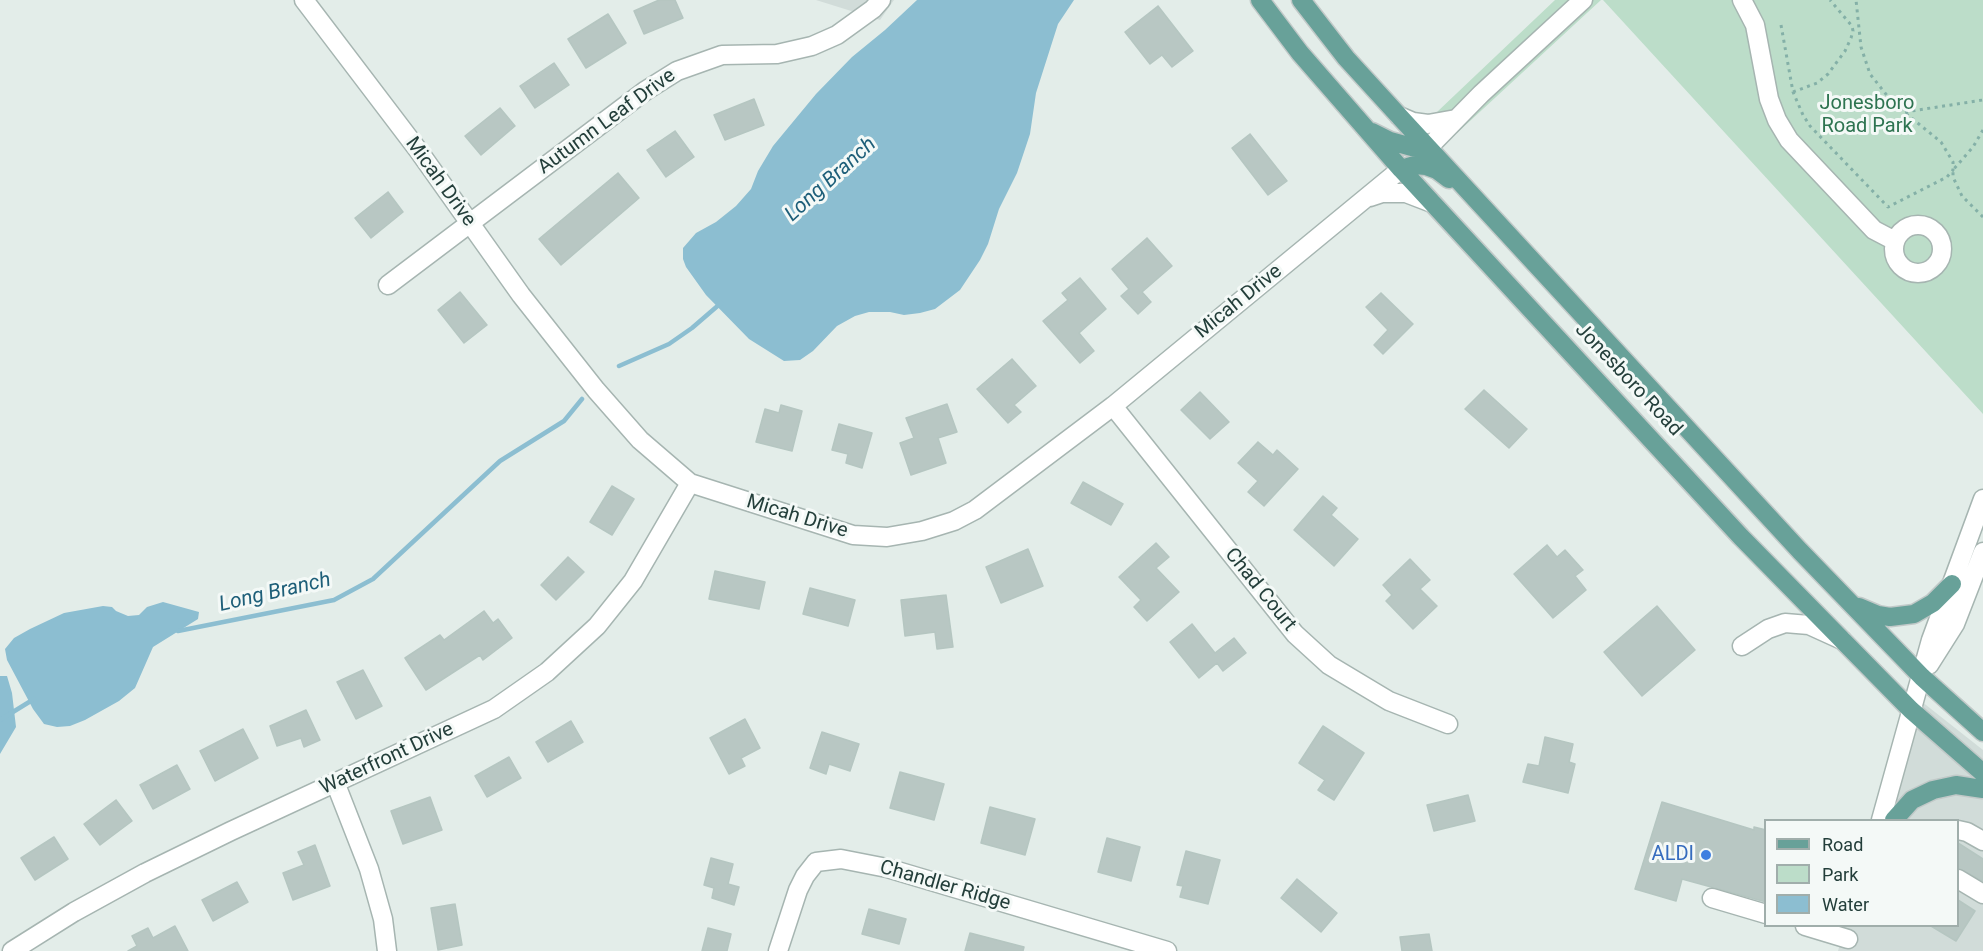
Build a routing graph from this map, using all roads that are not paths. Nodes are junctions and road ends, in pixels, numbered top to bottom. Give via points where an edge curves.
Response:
1 (304, 0) edge
2 (881, 0) edge
3 (1260, 0) edge
4 (1301, 0) edge
5 (1583, 0) edge
6 (1742, 0) edge
7 (1399, 116) junction
8 (1456, 119) junction
9 (1363, 125) junction
10 (1428, 148) junction
11 (1401, 169) junction
12 (1470, 194) junction
13 (1363, 200) junction
14 (1432, 203) junction
15 (471, 224) junction
16 (1895, 241) dead end
17 (387, 285) dead end
18 (1113, 406) junction
19 (690, 483) junction
20 (1983, 499) edge
21 (1983, 552) edge
22 (1952, 584) junction
23 (1851, 603) junction
24 (1843, 641) junction
25 (1742, 646) dead end
26 (1922, 676) junction
27 (1911, 710) junction
28 (1448, 724) dead end
29 (1983, 732) edge
30 (1983, 773) edge
31 (335, 782) junction
32 (1983, 789) edge
33 (1881, 819) edge
34 (1895, 819) edge
35 (1959, 830) edge
36 (1983, 842) edge
37 (1959, 880) edge
38 (1983, 894) edge
39 (1712, 898) dead end
40 (1764, 913) edge
41 (1809, 927) edge
42 (1848, 938) edge
43 (12, 951) edge
44 (387, 951) edge
45 (778, 951) edge
46 (1167, 951) edge

1 - 15 street, Micah Drive
2 - 15 street, Autumn Leaf Drive via 837,35 812,46 777,54 722,55 677,71 645,91
3 - 9 main road, Jonesboro Road
4 - 7 main road, Jonesboro Road via 1346,58
5 - 8 street
6 - 16 street via 1755,25 1769,99 1789,140 1874,230
7 - 8 street via 1428,124
7 - 10 main road, Jonesboro Road
8 - 10 street
9 - 10 main road via 1390,141
9 - 11 main road, Jonesboro Road
10 - 12 main road, Jonesboro Road
11 - 12 main road via 1414,165 1437,170
11 - 13 street, Micah Drive
11 - 14 main road, Jonesboro Road
12 - 23 main road, Jonesboro Road
13 - 14 street via 1382,193 1406,193
13 - 18 street, Micah Drive
14 - 24 main road, Jonesboro Road via 1741,537
15 - 17 street, Autumn Leaf Drive
15 - 19 street, Micah Drive via 596,390 640,440
18 - 19 street, Micah Drive via 975,510 922,531 887,537 853,535
18 - 28 street, Chad Court via 1295,634 1329,665 1389,701
19 - 31 street, Waterfront Drive via 633,581 597,626 547,672 494,709
20 - 22 street
21 - 26 street via 1955,624
22 - 23 main road via 1933,603 1914,614 1878,615
22 - 26 street
23 - 26 main road, Jonesboro Road
24 - 25 street via 1809,625 1785,623
24 - 27 main road, Jonesboro Road
26 - 27 street
26 - 29 main road, Jonesboro Road
27 - 30 main road, Jonesboro Road
27 - 33 street
31 - 43 street, Waterfront Drive via 145,873
31 - 44 street via 369,869
32 - 34 main road via 1956,785 1933,790 1912,801
35 - 36 street
37 - 38 street
39 - 40 street
41 - 42 street
45 - 46 street, Chandler Ridge via 805,876 816,862 841,859 887,868

